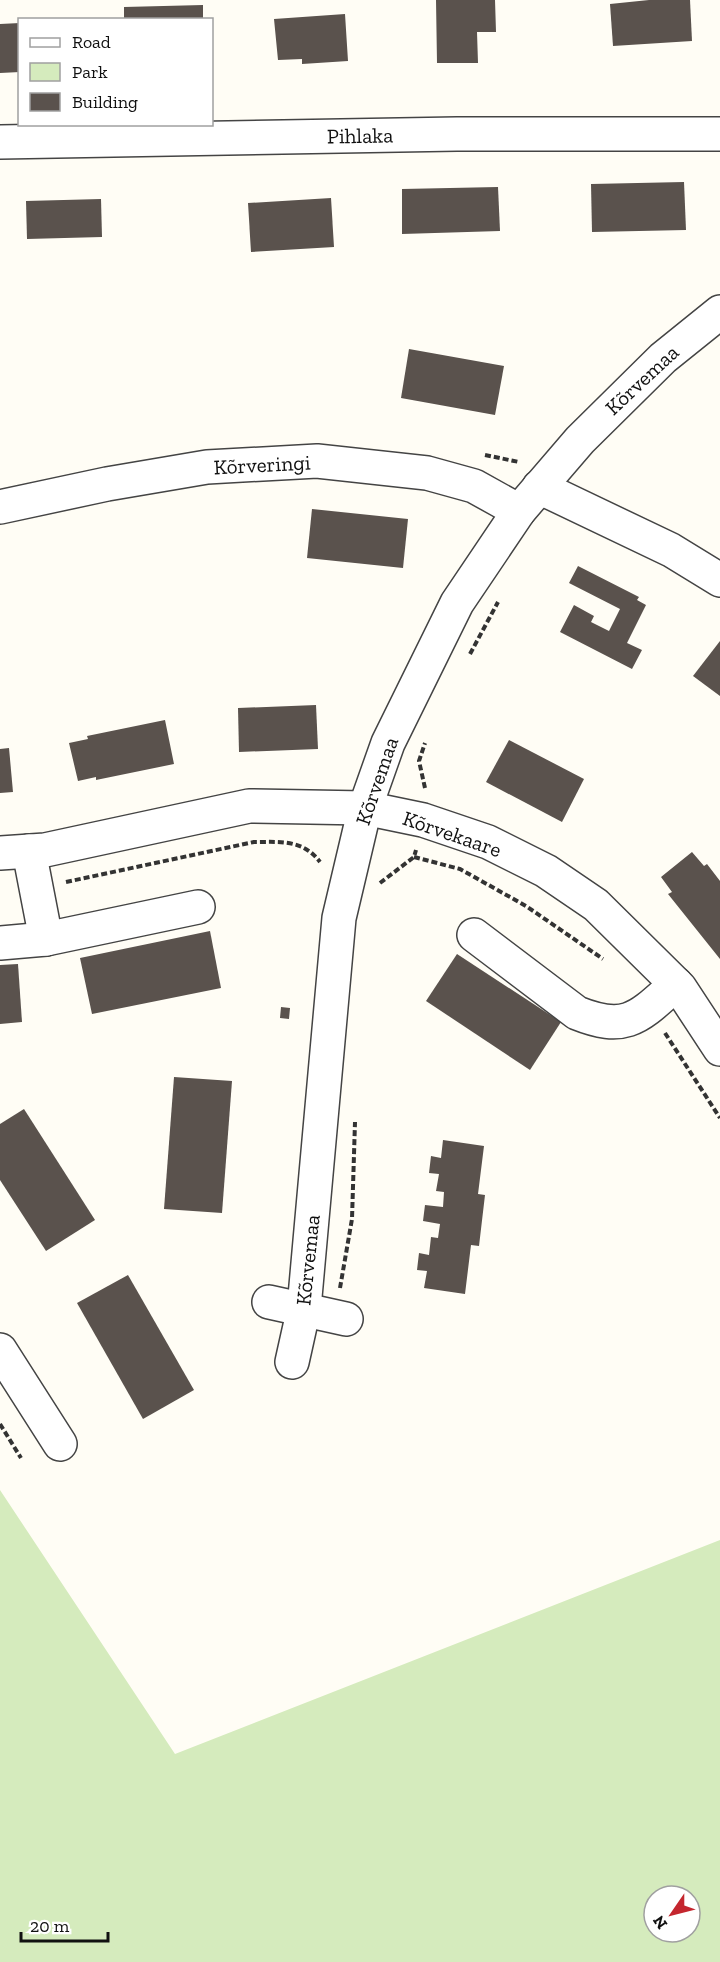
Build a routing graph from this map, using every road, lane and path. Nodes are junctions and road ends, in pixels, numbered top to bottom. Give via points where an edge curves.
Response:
1 (720, 134) edge
2 (0, 142) edge
3 (720, 312) edge
4 (529, 499) junction
5 (0, 507) edge
6 (720, 580) edge
7 (365, 808) junction
8 (14, 852) edge
9 (414, 857) dead end
10 (36, 886) junction
11 (346, 888) junction
12 (198, 907) dead end
13 (474, 935) dead end
14 (46, 939) junction
15 (0, 943) edge
16 (610, 964) dead end
17 (676, 984) junction
18 (649, 1009) junction
19 (720, 1048) edge
20 (720, 1118) edge
21 (269, 1302) dead end
22 (304, 1308) junction
23 (346, 1319) dead end
24 (0, 1350) edge
25 (292, 1362) dead end
26 (0, 1424) edge
27 (60, 1444) dead end
28 (21, 1458) dead end

1 - 2 street, Pihlaka
3 - 4 street, Kõrvemaa via 663,358 580,440
4 - 5 street, Kõrveringi via 427,473 317,461 207,467
4 - 6 street, Kõrveringi via 671,550
4 - 7 street, Kõrvemaa via 457,603 388,743
7 - 8 street, Kõrvekaare via 249,806
7 - 11 street, Kõrvemaa
7 - 17 street, Kõrvekaare via 423,820 488,842 546,871 596,905
8 - 10 street
9 - 16 path via 460,869 526,906
10 - 11 path via 254,842 282,842 312,850 327,881
10 - 14 street
11 - 22 street, Kõrvemaa via 339,918
12 - 14 street
13 - 18 street via 577,1013 597,1021 624,1022
14 - 15 street
17 - 18 street
17 - 19 street, Kõrvekaare
18 - 20 path
21 - 22 street
22 - 23 street
22 - 25 street, Kõrvemaa
24 - 27 street
26 - 28 path

